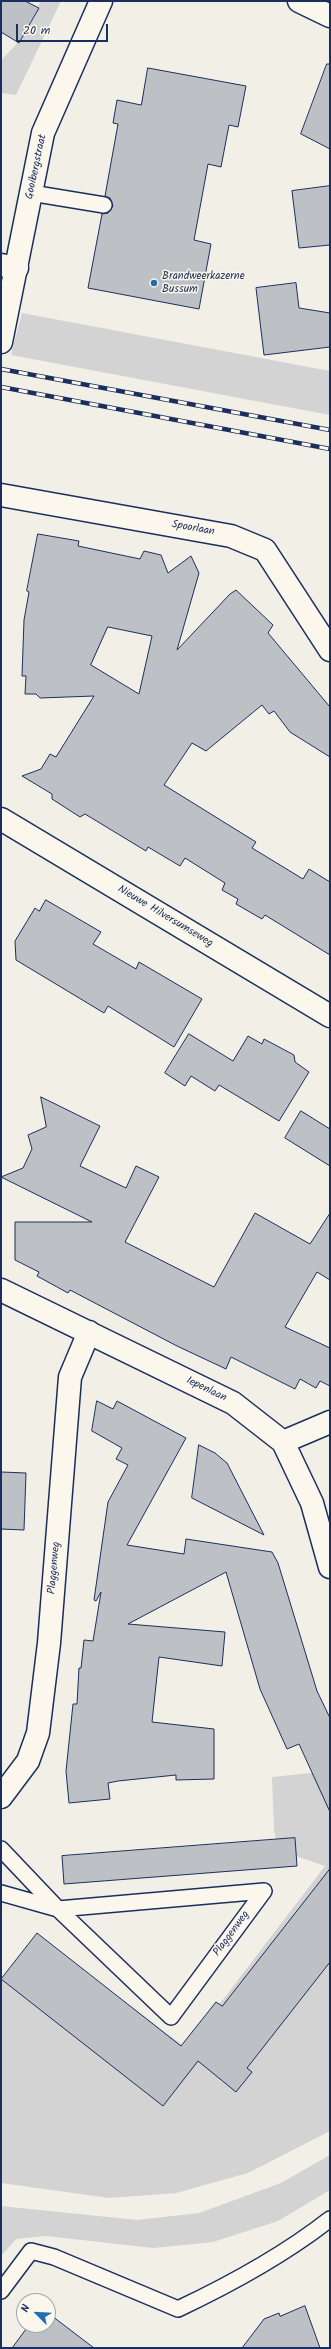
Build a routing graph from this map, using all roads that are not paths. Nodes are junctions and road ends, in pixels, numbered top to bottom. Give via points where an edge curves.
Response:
1 (101, 1) edge
2 (299, 1) edge
3 (330, 16) edge
4 (31, 193) junction
5 (104, 206) dead end
6 (9, 267) edge
7 (1, 342) edge
8 (1, 495) edge
9 (330, 650) edge
10 (1, 818) edge
11 (330, 1016) edge
12 (1, 1290) edge
13 (89, 1332) junction
14 (330, 1422) edge
15 (283, 1442) junction
16 (330, 1567) edge
17 (1, 1797) edge
18 (1, 1849) edge
19 (1, 1893) edge
20 (58, 1909) junction
21 (330, 2219) edge
22 (1, 2291) edge

1 - 4 street, Gooibergstraat via 43,133
2 - 3 street
4 - 5 lane
4 - 6 street, Gooibergstraat
6 - 7 street, Gooibergstraat
8 - 9 street, Spoorlaan via 231,536 265,550
10 - 11 street, Nieuwe Hilversumseweg
12 - 13 street, Iepenlaan
13 - 15 street, Iepenlaan via 233,1403
13 - 17 street, Plaggenweg via 70,1377 49,1643 38,1734 28,1761
14 - 15 street
15 - 16 street, Iepenlaan via 312,1503
18 - 20 lane
19 - 20 lane, Plaggenweg
20 - 20 lane, Plaggenweg via 171,2017 264,1891 66,1908
21 - 22 lane via 300,2243 203,2298 178,2309 54,2257 31,2251

